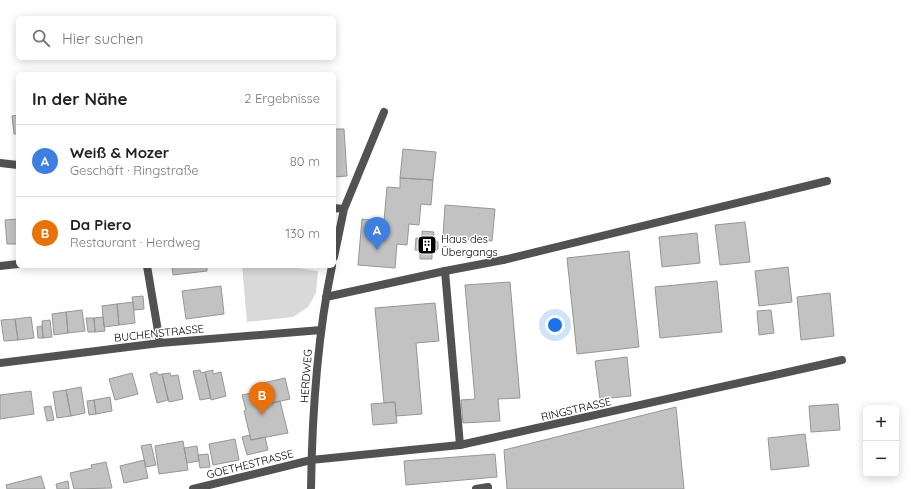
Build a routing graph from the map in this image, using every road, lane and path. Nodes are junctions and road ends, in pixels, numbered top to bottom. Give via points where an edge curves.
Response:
1 (384, 112) dead end
2 (0, 163) edge
3 (16, 165) edge
4 (827, 181) dead end
5 (336, 208) edge
6 (344, 209) junction
7 (336, 247) edge
8 (16, 264) edge
9 (0, 266) edge
10 (148, 268) edge
11 (332, 268) edge
12 (445, 271) junction
13 (326, 297) junction
14 (321, 330) junction
15 (160, 343) junction
16 (842, 360) dead end
17 (0, 363) edge
18 (460, 445) junction
19 (311, 460) junction
20 (193, 489) edge
21 (311, 489) edge
22 (476, 489) edge
23 (488, 489) edge

1 - 6 street
2 - 3 street
4 - 12 street via 503,260
5 - 6 street
6 - 7 street
8 - 9 street
10 - 15 street
11 - 13 street, HERDWEG
12 - 13 street
12 - 18 street
13 - 14 street, HERDWEG
14 - 15 street, BUCHENSTRASSE
14 - 19 street, HERDWEG
15 - 17 street, BUCHENSTRASSE
16 - 18 street, RINGSTRASSE
18 - 19 street, RINGSTRASSE
19 - 20 street, GOETHESTRASSE
19 - 21 street, HERDWEG
22 - 23 street

